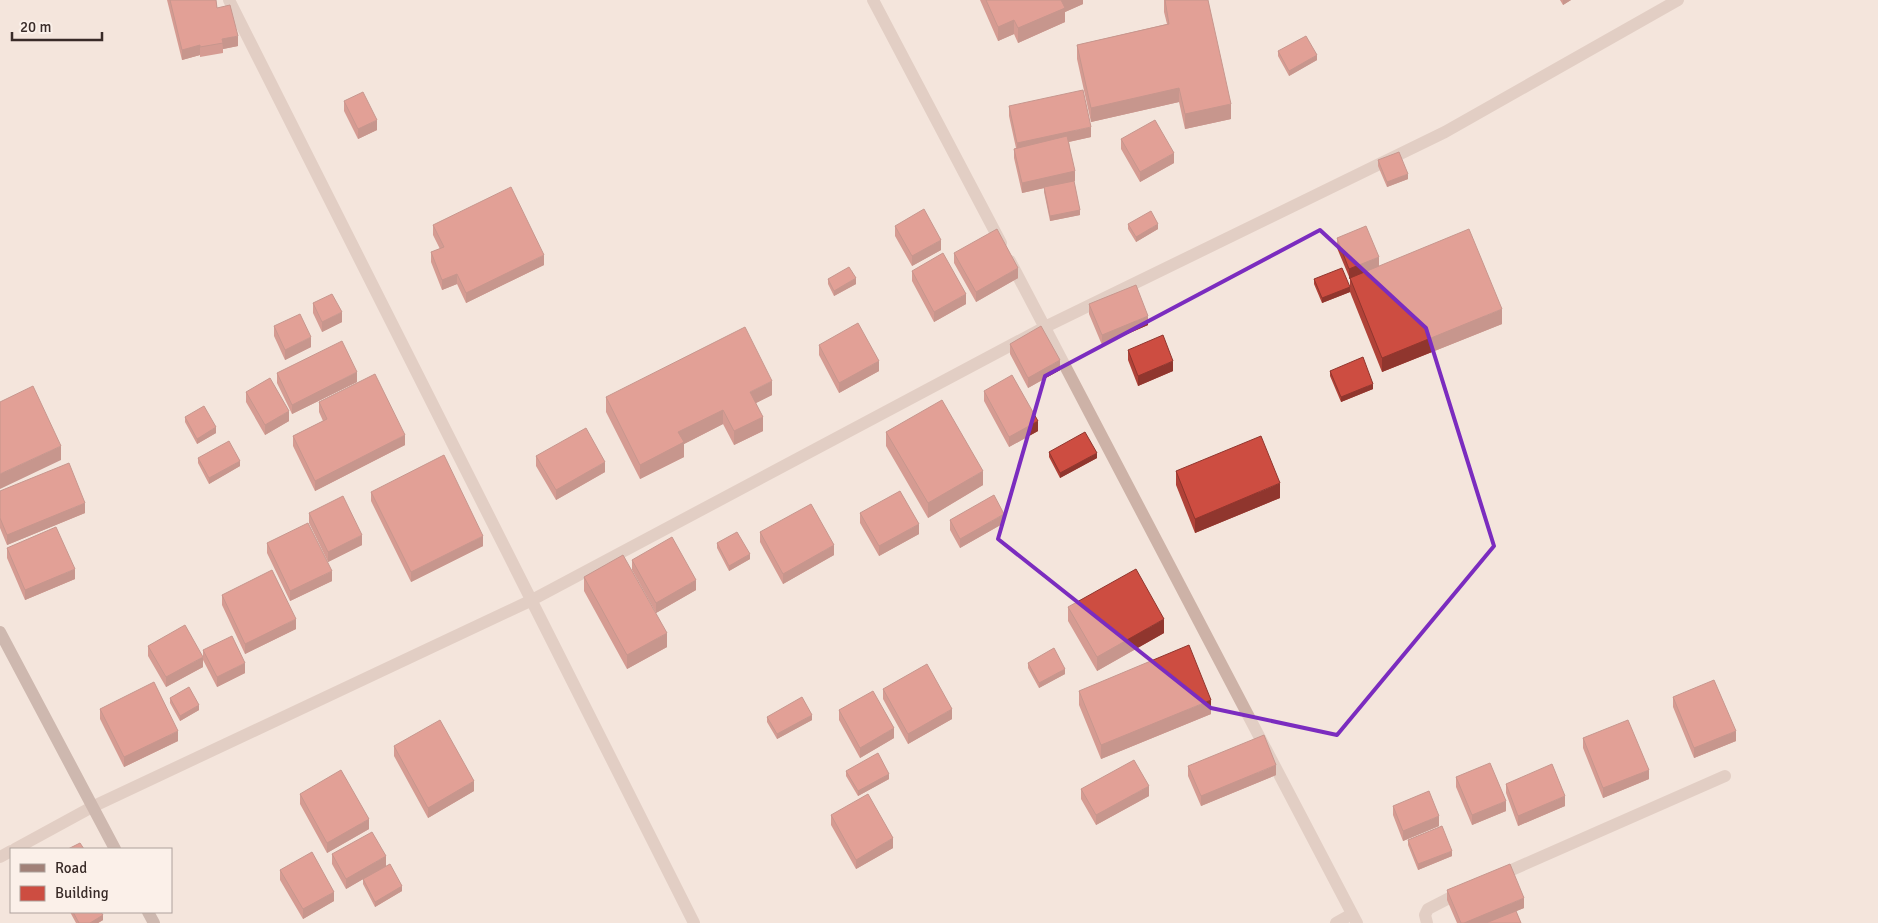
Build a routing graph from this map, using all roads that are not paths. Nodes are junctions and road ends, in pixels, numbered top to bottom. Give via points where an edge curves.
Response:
1 (229, 0) edge
2 (873, 0) edge
3 (1678, 0) edge
4 (1045, 327) junction
5 (530, 601) junction
6 (0, 632) edge
7 (1725, 776) dead end
8 (92, 808) junction
9 (17, 848) edge
10 (114, 848) edge
11 (1354, 918) edge
12 (694, 923) edge
13 (1336, 923) edge
14 (1427, 923) edge

1 - 5 street
2 - 4 street
3 - 4 street via 1445,132
4 - 5 street
4 - 11 street
5 - 8 street
5 - 12 street
6 - 8 main road
7 - 14 street via 1431,906 1426,912
8 - 9 street
8 - 10 main road
11 - 13 street

